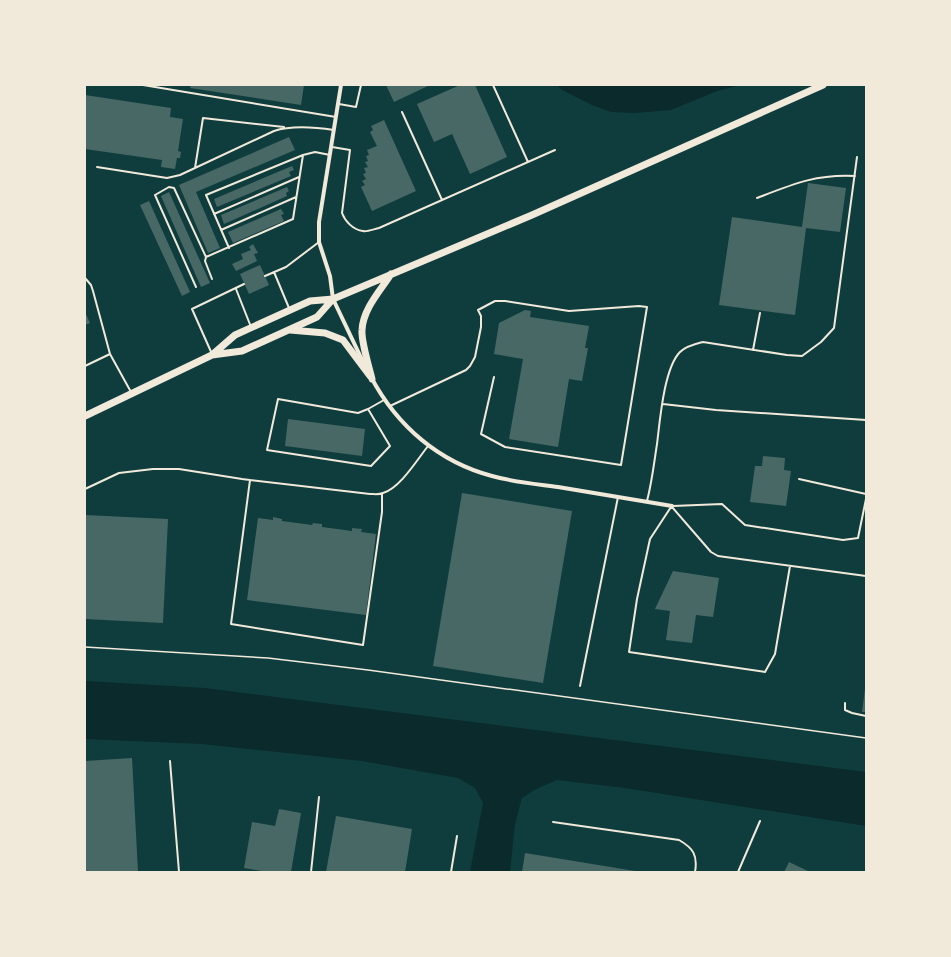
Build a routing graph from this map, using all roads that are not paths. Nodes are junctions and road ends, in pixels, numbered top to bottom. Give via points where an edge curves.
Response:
1 (143, 85) edge
2 (341, 85) edge
3 (361, 85) edge
4 (493, 85) edge
5 (823, 85) edge
6 (338, 104) junction
7 (402, 112) dead end
8 (336, 117) junction
9 (285, 127) junction
10 (334, 130) junction
11 (331, 147) junction
12 (555, 150) dead end
13 (303, 155) junction
14 (330, 155) junction
15 (857, 157) dead end
16 (528, 162) junction
17 (97, 167) dead end
18 (194, 168) junction
19 (855, 176) junction
20 (300, 177) junction
21 (296, 196) junction
22 (758, 198) dead end
23 (442, 200) junction
24 (214, 214) junction
25 (221, 230) junction
26 (319, 242) junction
27 (228, 248) junction
28 (206, 257) junction
29 (274, 272) junction
30 (391, 274) junction
31 (265, 276) dead end
32 (85, 278) edge
33 (212, 279) dead end
34 (244, 284) dead end
35 (196, 287) dead end
36 (236, 289) junction
37 (333, 299) junction
38 (290, 310) junction
39 (760, 313) dead end
40 (252, 328) junction
41 (288, 330) junction
42 (753, 350) junction
43 (110, 354) junction
44 (212, 355) junction
45 (85, 366) edge
46 (494, 377) dead end
47 (372, 379) junction
48 (131, 394) junction
49 (385, 399) junction
50 (663, 404) junction
51 (390, 406) junction
52 (368, 410) junction
53 (85, 416) edge
54 (866, 420) edge
55 (428, 446) junction
56 (799, 479) dead end
57 (250, 480) junction
58 (85, 490) edge
59 (382, 494) junction
60 (866, 494) edge
61 (618, 497) junction
62 (866, 499) edge
63 (647, 502) junction
64 (672, 506) junction
65 (790, 566) junction
66 (866, 576) edge
67 (580, 686) dead end
68 (845, 703) dead end
69 (866, 716) edge
70 (170, 761) dead end
71 (319, 797) dead end
72 (553, 822) dead end
73 (760, 822) dead end
74 (457, 836) dead end
75 (179, 872) edge
76 (311, 872) edge
77 (451, 872) edge
78 (695, 872) edge
79 (738, 872) edge

1 - 8 lane
2 - 6 street
3 - 6 lane via 356,107
4 - 16 lane
5 - 30 main road via 532,215
6 - 8 street
7 - 23 lane
8 - 10 street
9 - 10 lane via 318,127
9 - 18 lane
9 - 18 lane via 203,118
10 - 11 street
11 - 14 street
11 - 23 lane via 350,150 342,213 352,227 363,232 379,228
12 - 16 lane
13 - 14 lane via 315,152
13 - 20 lane
13 - 24 lane via 206,195
14 - 26 street via 319,222
15 - 19 lane
16 - 23 lane
17 - 18 lane via 168,178
19 - 22 lane via 839,175 806,180
19 - 42 lane via 834,328 802,356
20 - 21 lane
20 - 24 lane
21 - 25 lane
21 - 27 lane via 293,219
24 - 25 lane
25 - 27 lane
26 - 29 lane via 286,267
26 - 37 street via 330,276
27 - 28 lane
28 - 33 lane via 205,261
28 - 35 lane via 174,188 169,187 154,195
29 - 31 lane
29 - 38 lane
30 - 37 main road
30 - 47 main road via 363,323 362,331
32 - 43 lane via 93,291
34 - 36 lane
36 - 40 lane
36 - 44 lane via 192,309
37 - 38 main road via 310,301
37 - 41 main road via 317,317
37 - 47 street
38 - 40 main road
39 - 42 lane
40 - 44 main road via 235,335
41 - 44 main road via 242,351
41 - 47 main road via 325,333 343,340
42 - 50 lane via 703,342 689,346 680,352 671,367
43 - 45 lane
43 - 48 lane
44 - 48 main road
46 - 51 lane via 481,434 505,447 621,465 647,307 569,311 495,301 478,310 481,327 475,357 466,370
47 - 49 street
48 - 53 main road
49 - 51 street
49 - 52 lane
50 - 54 lane
50 - 63 lane
51 - 55 street via 412,433
52 - 52 lane via 358,413 278,399 267,450 371,466 390,446
55 - 59 lane via 406,474
55 - 61 street via 456,464 493,477
56 - 60 lane
57 - 58 lane via 179,469 153,469 119,473
57 - 59 lane
57 - 59 lane via 231,624 363,645 382,512
61 - 63 street
61 - 67 lane
62 - 64 lane via 858,538 843,540 745,525 722,504
63 - 64 street
64 - 65 lane via 711,552 718,556
64 - 65 lane via 650,539 629,652 765,672 775,654
65 - 66 lane
68 - 69 lane via 846,710
70 - 75 lane
71 - 76 lane
72 - 78 lane via 679,840 694,854
73 - 79 lane
74 - 77 lane

